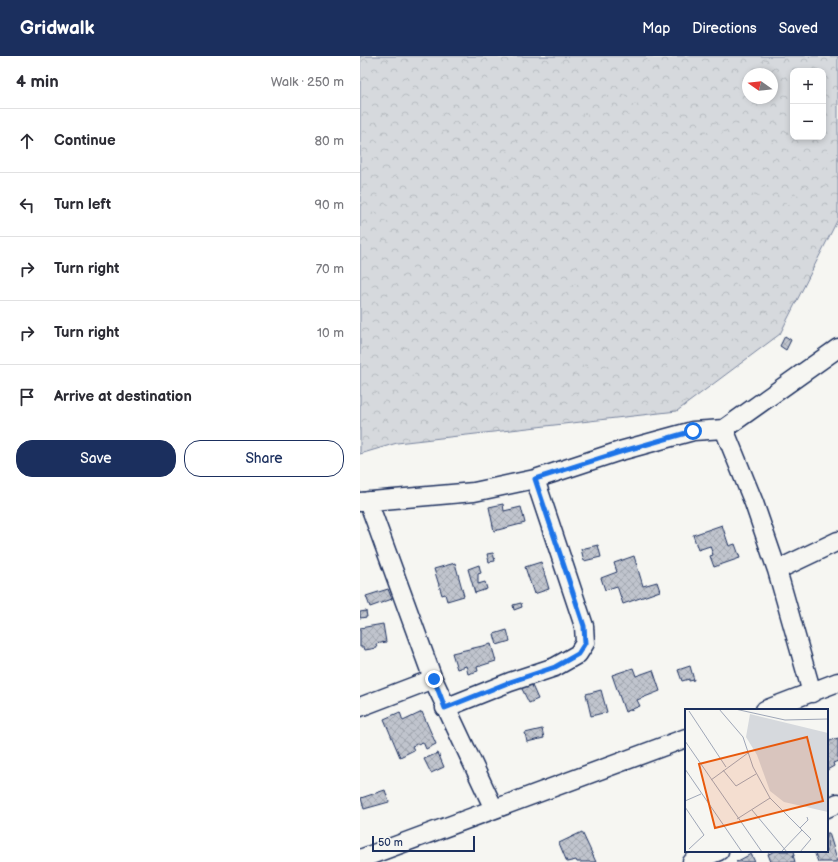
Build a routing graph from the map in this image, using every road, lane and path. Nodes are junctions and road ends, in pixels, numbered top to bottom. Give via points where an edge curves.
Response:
1 (838, 348) edge
2 (724, 428) junction
3 (535, 479) junction
4 (364, 502) edge
5 (838, 541) edge
6 (777, 570) junction
7 (434, 679) junction
8 (838, 682) edge
9 (812, 693) junction
10 (360, 707) edge
11 (445, 708) junction
12 (768, 709) edge
13 (685, 738) edge
14 (838, 803) edge
15 (828, 808) edge
16 (494, 809) junction
17 (717, 852) edge
18 (360, 859) edge
19 (692, 862) edge

1 - 2 street
2 - 3 street via 693,431
2 - 6 street
3 - 4 street via 474,492
3 - 11 street via 584,626 585,643 578,654 555,667
4 - 7 street
5 - 6 street
6 - 9 street
7 - 10 street
7 - 11 street
8 - 9 street
9 - 12 street
11 - 16 street
13 - 16 street
14 - 15 street
16 - 18 street
17 - 19 street

